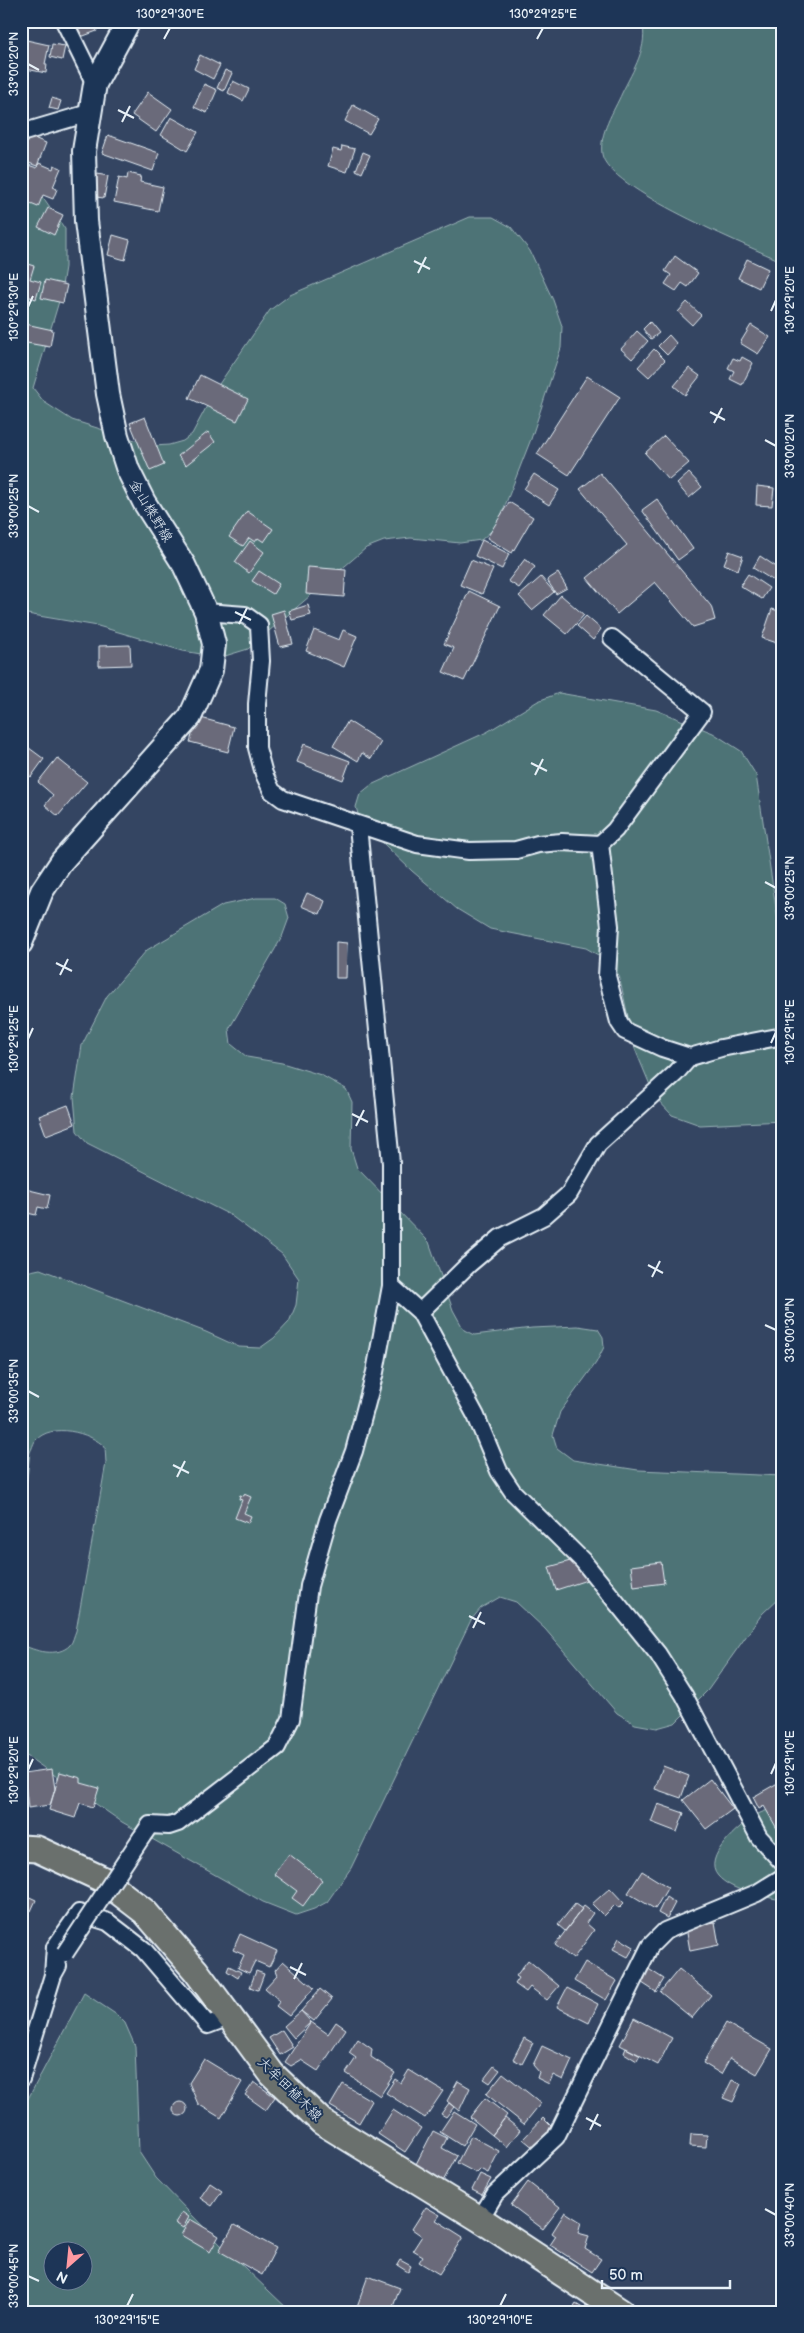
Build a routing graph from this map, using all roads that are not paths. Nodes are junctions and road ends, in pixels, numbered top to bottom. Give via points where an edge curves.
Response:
1 (64, 21) edge
2 (129, 21) edge
3 (95, 84) junction
4 (92, 112) junction
5 (21, 133) edge
6 (206, 612) junction
7 (612, 638) dead end
8 (358, 826) junction
9 (600, 844) junction
10 (21, 943) edge
11 (783, 1036) edge
12 (690, 1057) junction
13 (391, 1286) junction
14 (420, 1312) junction
15 (21, 1848) edge
16 (783, 1863) edge
17 (783, 1877) edge
18 (53, 1975) junction
19 (229, 2017) junction
20 (21, 2079) edge
21 (480, 2220) junction
22 (621, 2312) edge

1 - 3 street
2 - 3 main road, 金山檪野線
3 - 4 main road, 金山檪野線
4 - 5 street
4 - 6 main road, 金山檪野線 via 84,151 86,221 108,394 117,436 128,470 144,502 184,566
6 - 8 street via 245,615 259,625 258,748 272,791 282,799
6 - 10 main road, 金山檪野線 via 214,644 211,670 190,717 62,861 42,890
7 - 9 street via 702,712 615,830
8 - 9 street via 417,844 469,851 516,850 562,842
8 - 13 street via 391,1163
9 - 12 street via 610,926 607,976 619,1022 626,1031
11 - 12 street
12 - 14 street via 598,1144 569,1194 544,1216 500,1238
13 - 14 street
13 - 18 street, bridge via 375,1372 354,1451 328,1520 309,1586 291,1719 277,1747 178,1823 150,1825
14 - 16 street via 476,1416 498,1471 513,1492 589,1567 658,1654 684,1695 759,1837
15 - 19 main road, 大牟田植木線 via 37,1849 102,1879 145,1912 196,1971
17 - 21 street via 757,1893 665,1931 650,1946 556,2137 495,2194
18 - 19 street via 56,1947 79,1913 108,1922 143,1949 208,2025
18 - 20 street
19 - 21 main road, 大牟田植木線 via 272,2074 322,2122
21 - 22 main road, 大牟田植木線

